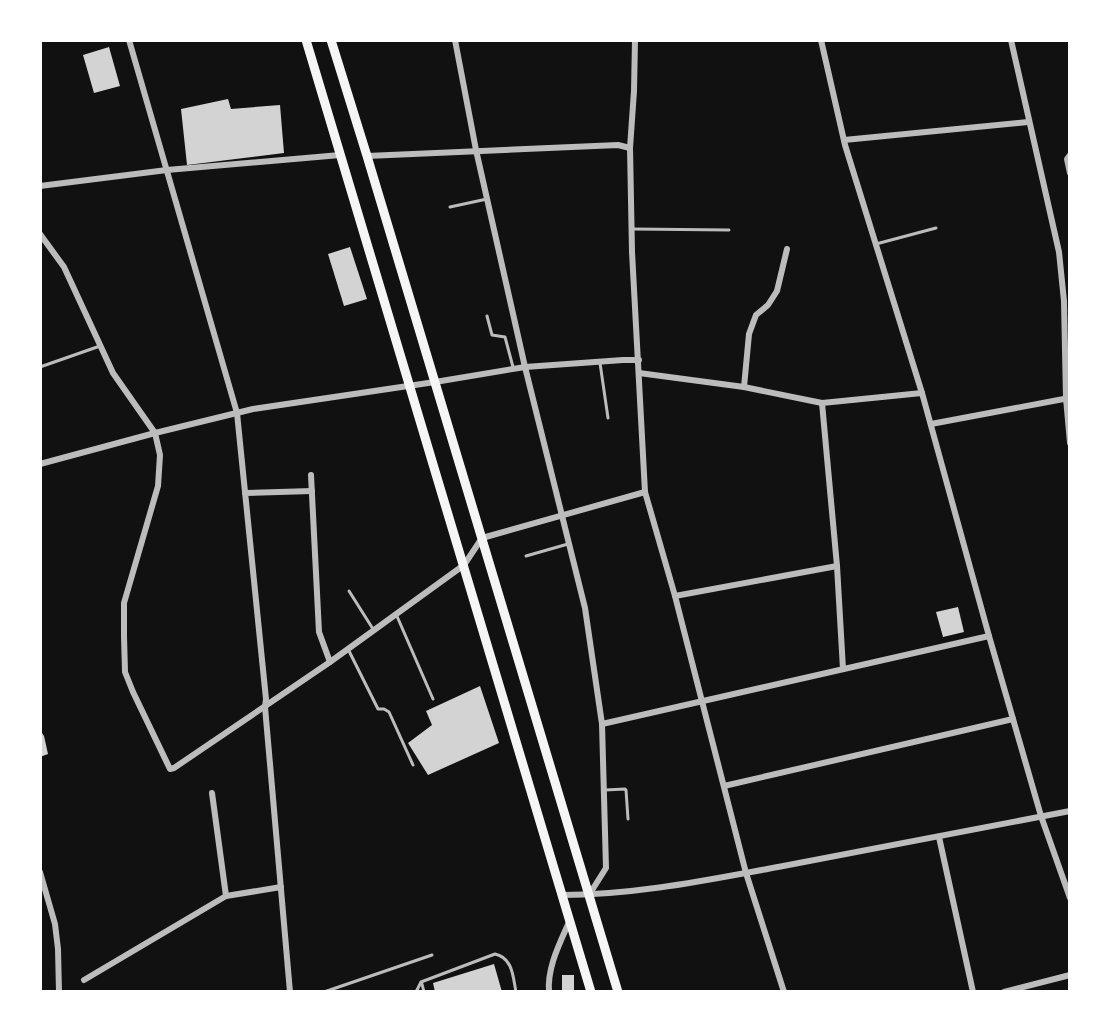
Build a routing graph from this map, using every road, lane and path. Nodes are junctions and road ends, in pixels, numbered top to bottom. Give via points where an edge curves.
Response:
1 (129, 40) edge
2 (306, 40) edge
3 (331, 40) edge
4 (454, 40) edge
5 (635, 40) edge
6 (821, 40) edge
7 (1011, 40) edge
8 (1028, 122) junction
9 (844, 140) junction
10 (630, 148) junction
11 (476, 150) junction
12 (340, 155) junction
13 (1070, 155) edge
14 (367, 156) junction
15 (167, 170) junction
16 (1070, 172) edge
17 (40, 186) edge
18 (487, 200) junction
19 (450, 207) dead end
20 (936, 228) dead end
21 (632, 229) junction
22 (729, 230) dead end
23 (40, 234) edge
24 (876, 244) junction
25 (787, 249) dead end
26 (487, 316) dead end
27 (100, 346) junction
28 (639, 360) junction
29 (599, 362) junction
30 (40, 367) edge
31 (525, 367) junction
32 (513, 369) junction
33 (639, 373) junction
34 (435, 382) junction
35 (409, 386) junction
36 (744, 387) junction
37 (922, 393) junction
38 (1068, 398) edge
39 (822, 403) junction
40 (237, 413) junction
41 (608, 418) dead end
42 (931, 424) junction
43 (155, 433) junction
44 (1070, 443) edge
45 (40, 464) edge
46 (311, 476) dead end
47 (312, 491) junction
48 (645, 492) junction
49 (245, 493) junction
50 (561, 515) junction
51 (482, 538) junction
52 (568, 544) junction
53 (526, 556) dead end
54 (464, 565) junction
55 (837, 566) junction
56 (349, 591) dead end
57 (675, 596) junction
58 (396, 615) junction
59 (374, 630) junction
60 (989, 636) junction
61 (348, 649) junction
62 (330, 662) junction
63 (843, 669) junction
64 (433, 699) dead end
65 (702, 701) junction
66 (266, 707) junction
67 (1013, 719) junction
68 (602, 724) junction
69 (413, 765) dead end
70 (723, 786) junction
71 (605, 790) junction
72 (212, 793) dead end
73 (1070, 811) edge
74 (1041, 816) junction
75 (628, 819) dead end
76 (939, 837) junction
77 (40, 872) edge
78 (746, 873) junction
79 (281, 887) junction
80 (589, 895) junction
81 (226, 896) junction
82 (562, 896) junction
83 (1070, 898) edge
84 (570, 920) junction
85 (432, 955) dead end
86 (1070, 975) edge
87 (84, 980) dead end
88 (421, 982) junction
89 (59, 992) edge
90 (290, 992) edge
91 (324, 992) edge
92 (416, 992) edge
93 (424, 992) edge
94 (516, 992) edge
95 (549, 992) edge
96 (591, 992) edge
97 (618, 992) edge
98 (784, 992) edge
99 (972, 992) edge
100 (1004, 992) edge

1 - 15 street
2 - 12 main road
3 - 14 main road
4 - 11 street
5 - 10 street
6 - 9 street
7 - 8 street
8 - 9 street
8 - 38 street via 1059,252
9 - 24 street
10 - 11 street via 618,145
10 - 21 street
11 - 14 street
11 - 18 street
12 - 15 street
12 - 35 main road
13 - 16 street
14 - 34 main road
15 - 17 street
15 - 40 street
18 - 19 lane
18 - 31 street
20 - 24 lane
21 - 22 lane
21 - 28 street
23 - 27 street via 64,267
24 - 37 street
25 - 36 street via 777,291 756,315 749,334
26 - 32 lane via 492,335 505,337
27 - 30 lane
27 - 43 street via 113,373
28 - 29 street
28 - 33 street
29 - 31 street
29 - 41 lane
31 - 32 street
31 - 50 street
32 - 34 street
33 - 36 street
33 - 48 street
34 - 35 street
34 - 51 main road
35 - 40 street
35 - 54 main road
36 - 39 street
37 - 39 street
37 - 42 street
38 - 42 street
38 - 44 street
39 - 55 street
40 - 43 street
40 - 49 street
42 - 60 street
43 - 45 street
43 - 66 street via 160,455 158,486 124,603 125,672 133,692 172,769
46 - 47 street
47 - 49 street
47 - 62 street via 319,632
48 - 50 street
48 - 57 street
49 - 66 street
50 - 51 street
50 - 52 street
51 - 54 street
51 - 80 main road
52 - 53 lane
52 - 68 street via 585,608
54 - 58 street
54 - 82 main road
55 - 57 street
55 - 63 street
56 - 59 lane
57 - 65 street
58 - 59 street
58 - 64 lane
59 - 61 street
60 - 63 street
60 - 67 street
61 - 62 street
61 - 69 lane via 378,709 389,712
62 - 66 street
63 - 65 street
65 - 68 street
65 - 70 street
66 - 79 street
67 - 70 street
67 - 74 street
68 - 71 street
70 - 78 street
71 - 75 lane via 626,790
71 - 80 street via 606,868
72 - 81 street
73 - 74 street
74 - 76 street
74 - 83 street
76 - 78 street
76 - 99 street
77 - 89 street via 55,924
78 - 80 street
78 - 98 street
79 - 81 street
79 - 90 street
80 - 82 street
80 - 97 main road
81 - 87 street
82 - 84 main road
84 - 95 street via 556,951 548,980
84 - 96 main road
85 - 91 lane
86 - 100 street
88 - 92 lane
88 - 93 lane
88 - 94 lane via 495,954 507,960

